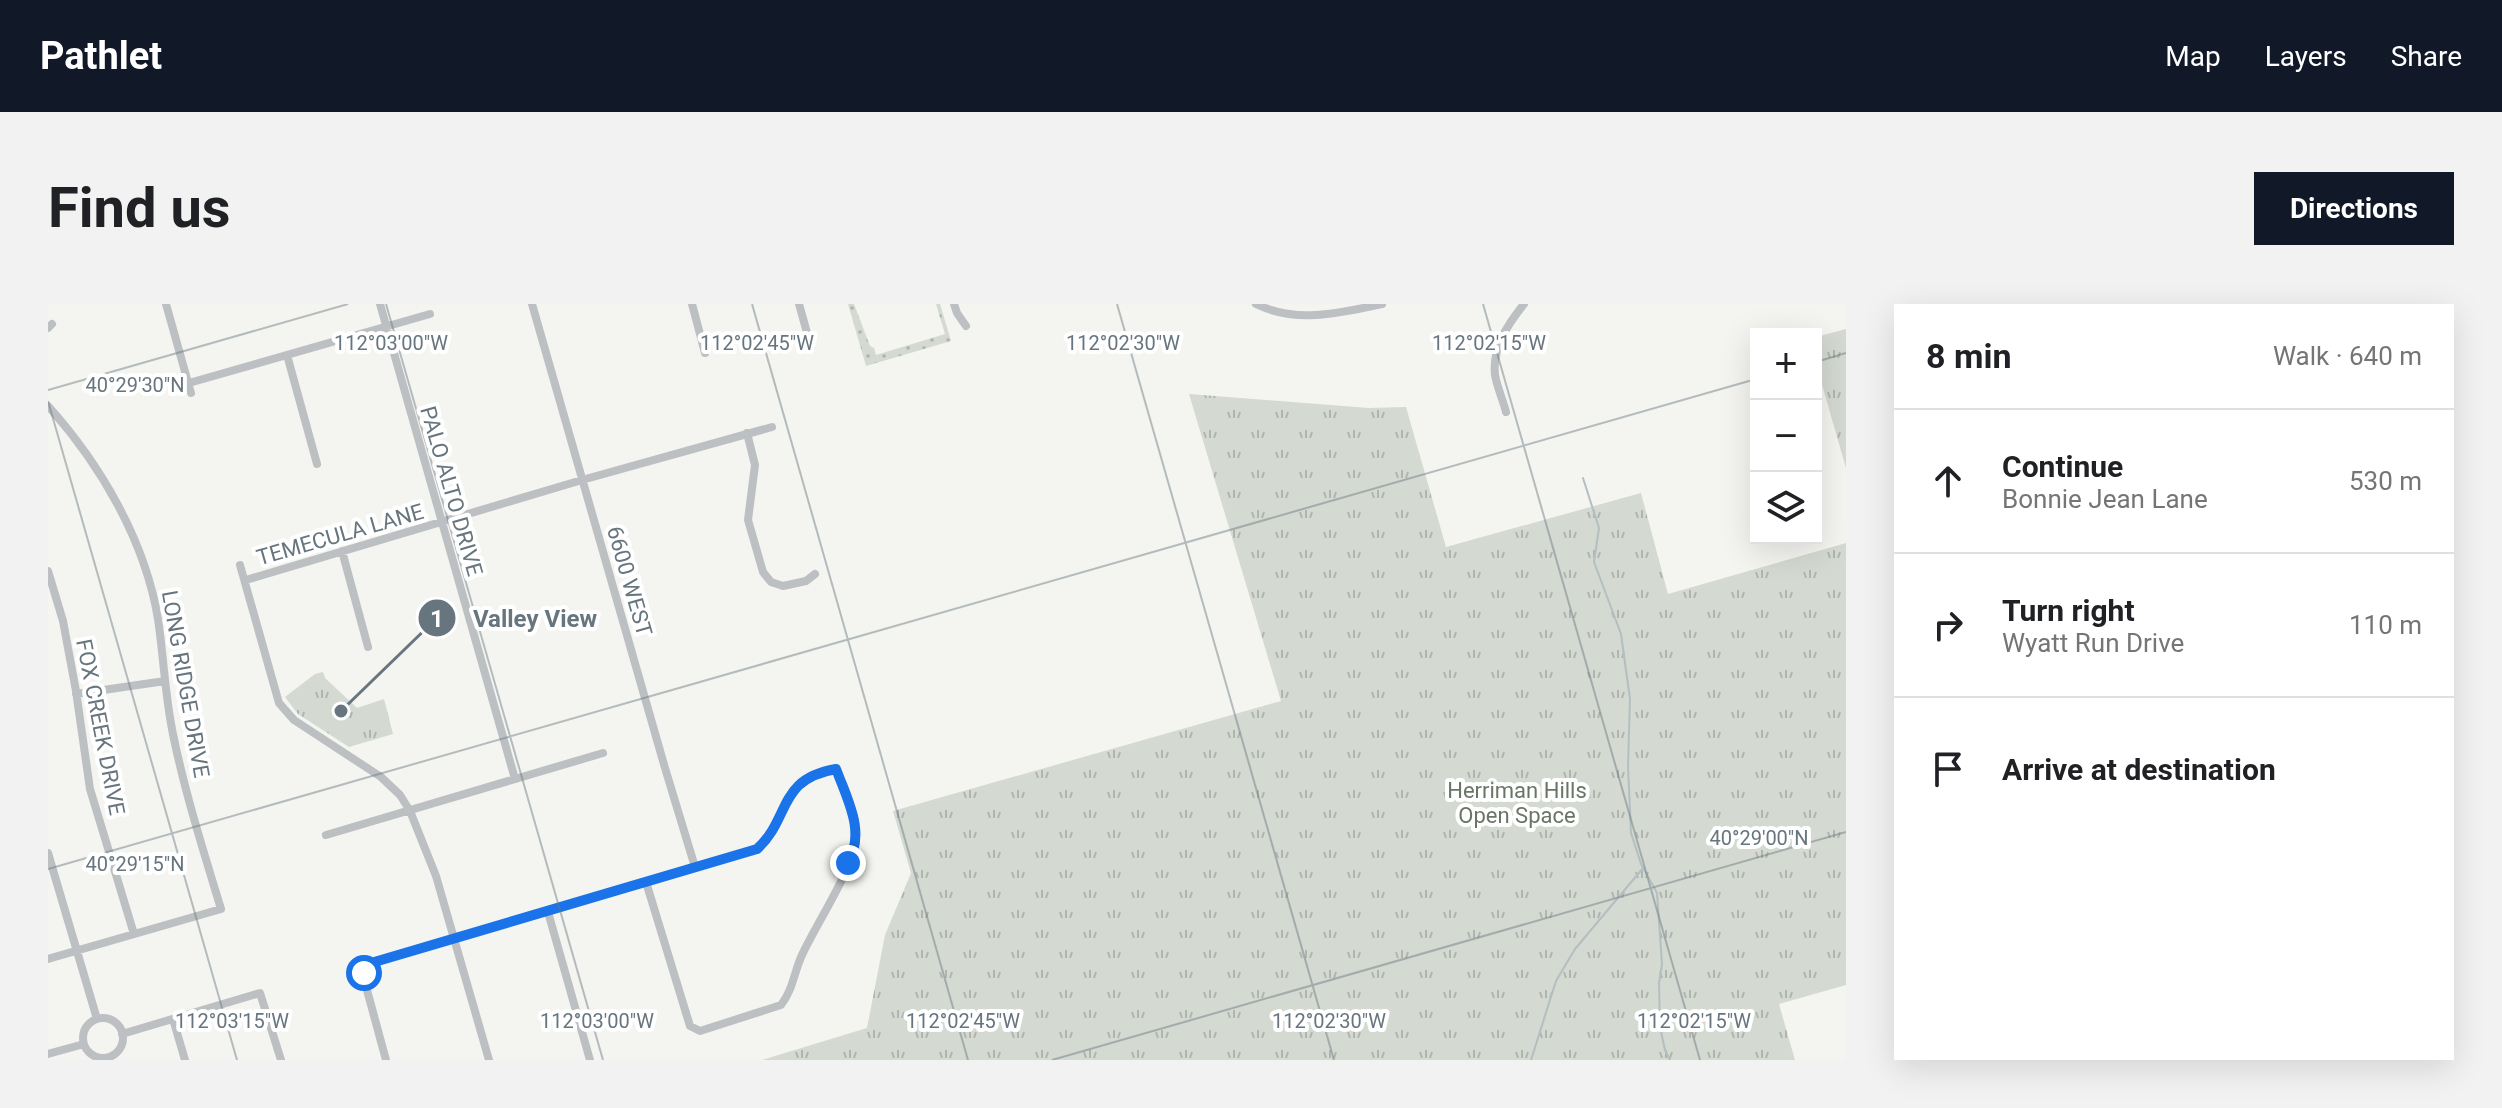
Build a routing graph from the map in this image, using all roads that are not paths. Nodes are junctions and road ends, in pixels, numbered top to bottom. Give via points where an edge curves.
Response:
1 (166, 304) edge
2 (380, 304) edge
3 (532, 304) edge
4 (692, 304) edge
5 (799, 304) edge
6 (954, 304) edge
7 (1256, 304) edge
8 (1382, 304) edge
9 (1524, 304) edge
10 (430, 314) dead end
11 (966, 326) dead end
12 (386, 327) junction
13 (811, 347) dead end
14 (705, 353) dead end
15 (287, 355) junction
16 (48, 406) edge
17 (1506, 412) dead end
18 (772, 427) dead end
19 (747, 433) junction
20 (317, 464) dead end
21 (582, 480) junction
22 (442, 523) junction
23 (342, 551) junction
24 (240, 565) dead end
25 (48, 571) edge
26 (815, 574) dead end
27 (246, 580) junction
28 (368, 647) dead end
29 (165, 681) junction
30 (76, 694) junction
31 (603, 753) dead end
32 (515, 779) junction
33 (410, 811) junction
34 (326, 835) dead end
35 (48, 853) edge
36 (695, 867) junction
37 (646, 882) junction
38 (548, 912) junction
39 (134, 934) junction
40 (452, 939) junction
41 (76, 951) junction
42 (48, 959) edge
43 (97, 1019) junction
44 (173, 1019) junction
45 (122, 1034) junction
46 (84, 1044) junction
47 (48, 1054) edge
48 (107, 1058) edge
49 (50, 1060) edge
50 (185, 1060) edge
51 (281, 1060) edge
52 (386, 1060) edge
53 (489, 1060) edge
54 (590, 1060) edge

1 - 15 street via 190,388
2 - 12 street, PALO ALTO DRIVE
3 - 21 street, 6600 WEST
4 - 14 street
5 - 13 street
6 - 11 street
7 - 8 street via 1325,316
9 - 17 street via 1499,343 1495,374
10 - 12 street
12 - 15 street
12 - 22 street, PALO ALTO DRIVE
15 - 20 street
16 - 29 street, LONG RIDGE DRIVE via 104,479 131,534 158,617
18 - 19 street, TEMECULA LANE
19 - 21 street, TEMECULA LANE
19 - 26 street via 755,465 748,515 763,572 783,586
21 - 22 street, TEMECULA LANE
21 - 36 street, 6600 WEST
22 - 23 street, TEMECULA LANE
22 - 32 street, PALO ALTO DRIVE
23 - 27 street, TEMECULA LANE
23 - 28 street
24 - 27 street
25 - 30 street, FOX CREEK DRIVE
27 - 33 street via 279,703 294,720 381,777
29 - 30 street
29 - 39 street, LONG RIDGE DRIVE via 173,738 221,909
30 - 39 street, FOX CREEK DRIVE via 90,789
31 - 32 street
32 - 33 street
33 - 34 street
33 - 40 street via 436,876
35 - 41 street
36 - 37 street
36 - 37 street via 757,849 795,787 836,769 854,820 854,854 781,1005 694,1030
37 - 38 street
38 - 40 street
38 - 54 street
39 - 41 street, LONG RIDGE DRIVE
40 - 52 street via 366,968 364,979
40 - 53 street
41 - 42 street, LONG RIDGE DRIVE
41 - 43 street
43 - 45 street via 112,1020
43 - 46 street via 86,1028
44 - 45 street
44 - 50 street
44 - 51 street via 260,993
45 - 48 street via 118,1051
46 - 47 street
46 - 48 street via 95,1056
47 - 49 street

